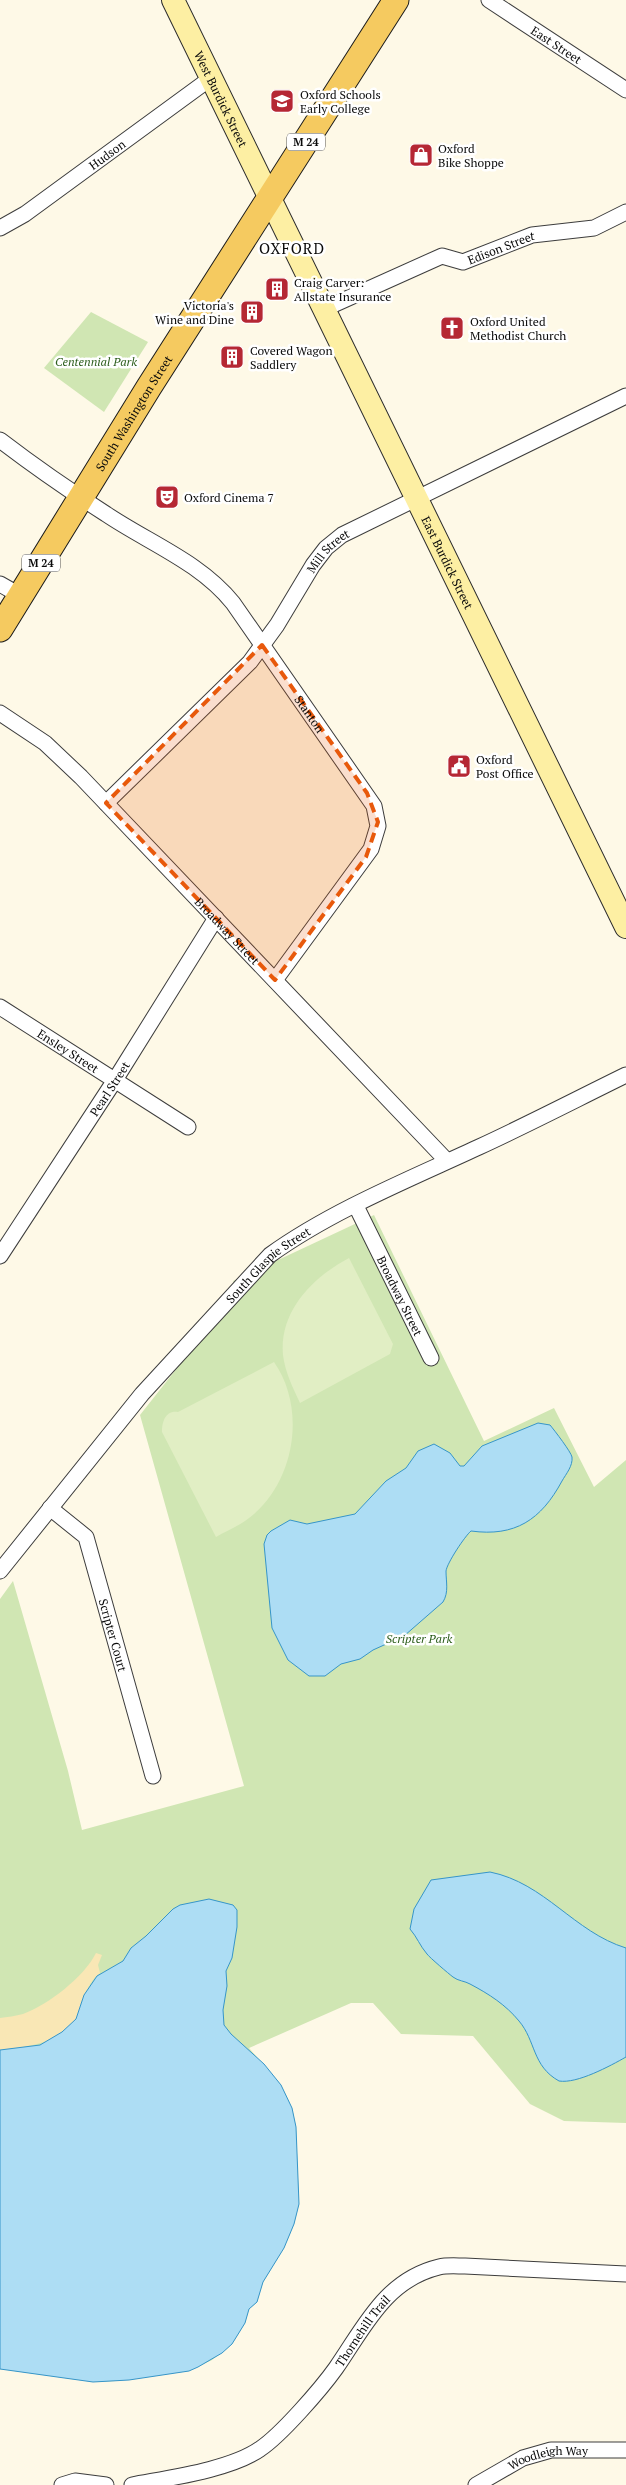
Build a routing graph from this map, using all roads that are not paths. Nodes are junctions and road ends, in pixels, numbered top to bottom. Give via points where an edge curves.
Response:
1 (173, 0) edge
2 (396, 0) edge
3 (489, 0) edge
4 (211, 78) junction
5 (626, 90) edge
6 (270, 198) junction
7 (626, 212) edge
8 (0, 228) edge
9 (324, 309) junction
10 (626, 396) edge
11 (0, 440) edge
12 (82, 498) junction
13 (416, 498) junction
14 (10, 590) edge
15 (0, 628) edge
16 (262, 645) junction
17 (0, 713) edge
18 (106, 804) junction
19 (216, 918) junction
20 (626, 927) edge
21 (275, 980) junction
22 (0, 1007) edge
23 (626, 1075) edge
24 (115, 1080) junction
25 (188, 1127) dead end
26 (447, 1161) junction
27 (356, 1206) junction
28 (0, 1256) edge
29 (431, 1358) dead end
30 (50, 1508) junction
31 (0, 1571) edge
32 (152, 1776) dead end
33 (626, 2274) edge
34 (626, 2450) edge
35 (62, 2485) edge
36 (106, 2485) edge
37 (132, 2485) edge
38 (476, 2485) edge

1 - 4 main road, West Burdick Street
2 - 6 main road, M 24
3 - 5 street, East Street
4 - 6 main road, West Burdick Street
4 - 8 street, Hudson via 25,214
6 - 9 main road, East Burdick Street
6 - 12 main road, South Washington Street / M 24
7 - 9 street, Edison Street via 594,228 532,235 463,262 442,256
9 - 13 main road, East Burdick Street
10 - 13 street, Mill Street
11 - 12 street, Stanton
12 - 14 main road, South Washington Street / M 24
12 - 16 street, Stanton via 208,578 233,603
13 - 16 street, Mill Street via 344,534 326,548
13 - 20 main road, East Burdick Street
14 - 15 main road, South Washington Street / M 24
16 - 18 street, Mill Street via 250,662
16 - 21 street, Stanton via 367,793 378,822 376,836 366,857
17 - 18 street, Broadway Street via 45,743
18 - 19 street, Broadway Street
19 - 21 street, Broadway Street
19 - 24 street, Pearl Street
21 - 26 street, Broadway Street
22 - 24 street, Ensley Street
23 - 26 street, South Glaspie Street
24 - 25 street, Ensley Street
24 - 28 street, Pearl Street
26 - 27 street, South Glaspie Street
27 - 29 street, Broadway Street
27 - 30 street, South Glaspie Street via 295,1237 270,1255 142,1394
30 - 31 street, South Glaspie Street
30 - 32 street, Scripter Court via 86,1537
33 - 37 street, Thornehill Trail via 465,2266 439,2267 414,2277 400,2284 378,2305 335,2370 260,2450 232,2463
34 - 38 street, Woodleigh Way via 552,2450 522,2458
35 - 36 street via 74,2481

